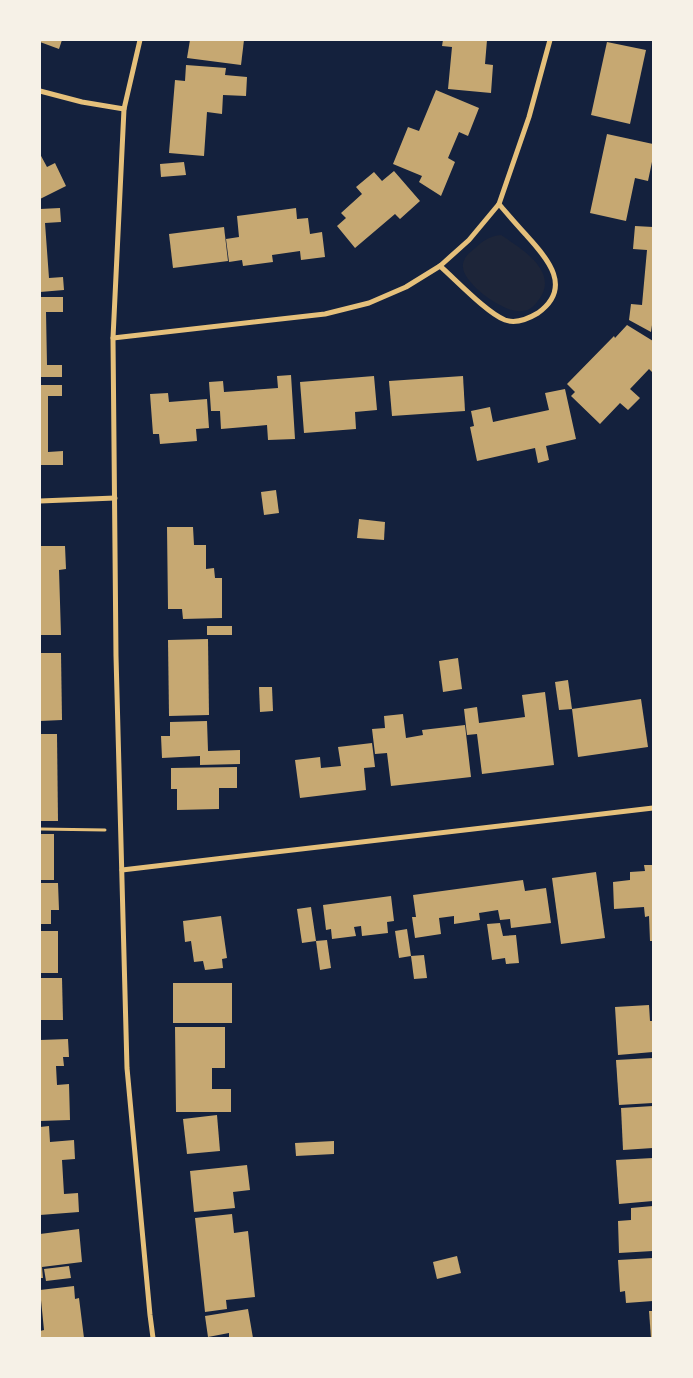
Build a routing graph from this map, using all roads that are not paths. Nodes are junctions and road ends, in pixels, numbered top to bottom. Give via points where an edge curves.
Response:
1 (140, 40) edge
2 (550, 40) edge
3 (40, 91) edge
4 (124, 109) junction
5 (499, 204) junction
6 (440, 266) junction
7 (114, 338) junction
8 (115, 498) junction
9 (40, 501) edge
10 (653, 808) edge
11 (122, 870) junction
12 (154, 1338) edge

1 - 4 street
2 - 5 street via 529,117
3 - 4 street
4 - 7 street
5 - 6 street via 469,240
5 - 6 street via 546,257 552,269 555,289 547,305 537,314 518,322 507,320 495,315
6 - 7 street via 406,287 369,303 325,314
7 - 8 street
8 - 9 street
8 - 11 street
10 - 11 street
11 - 12 street via 127,1068

